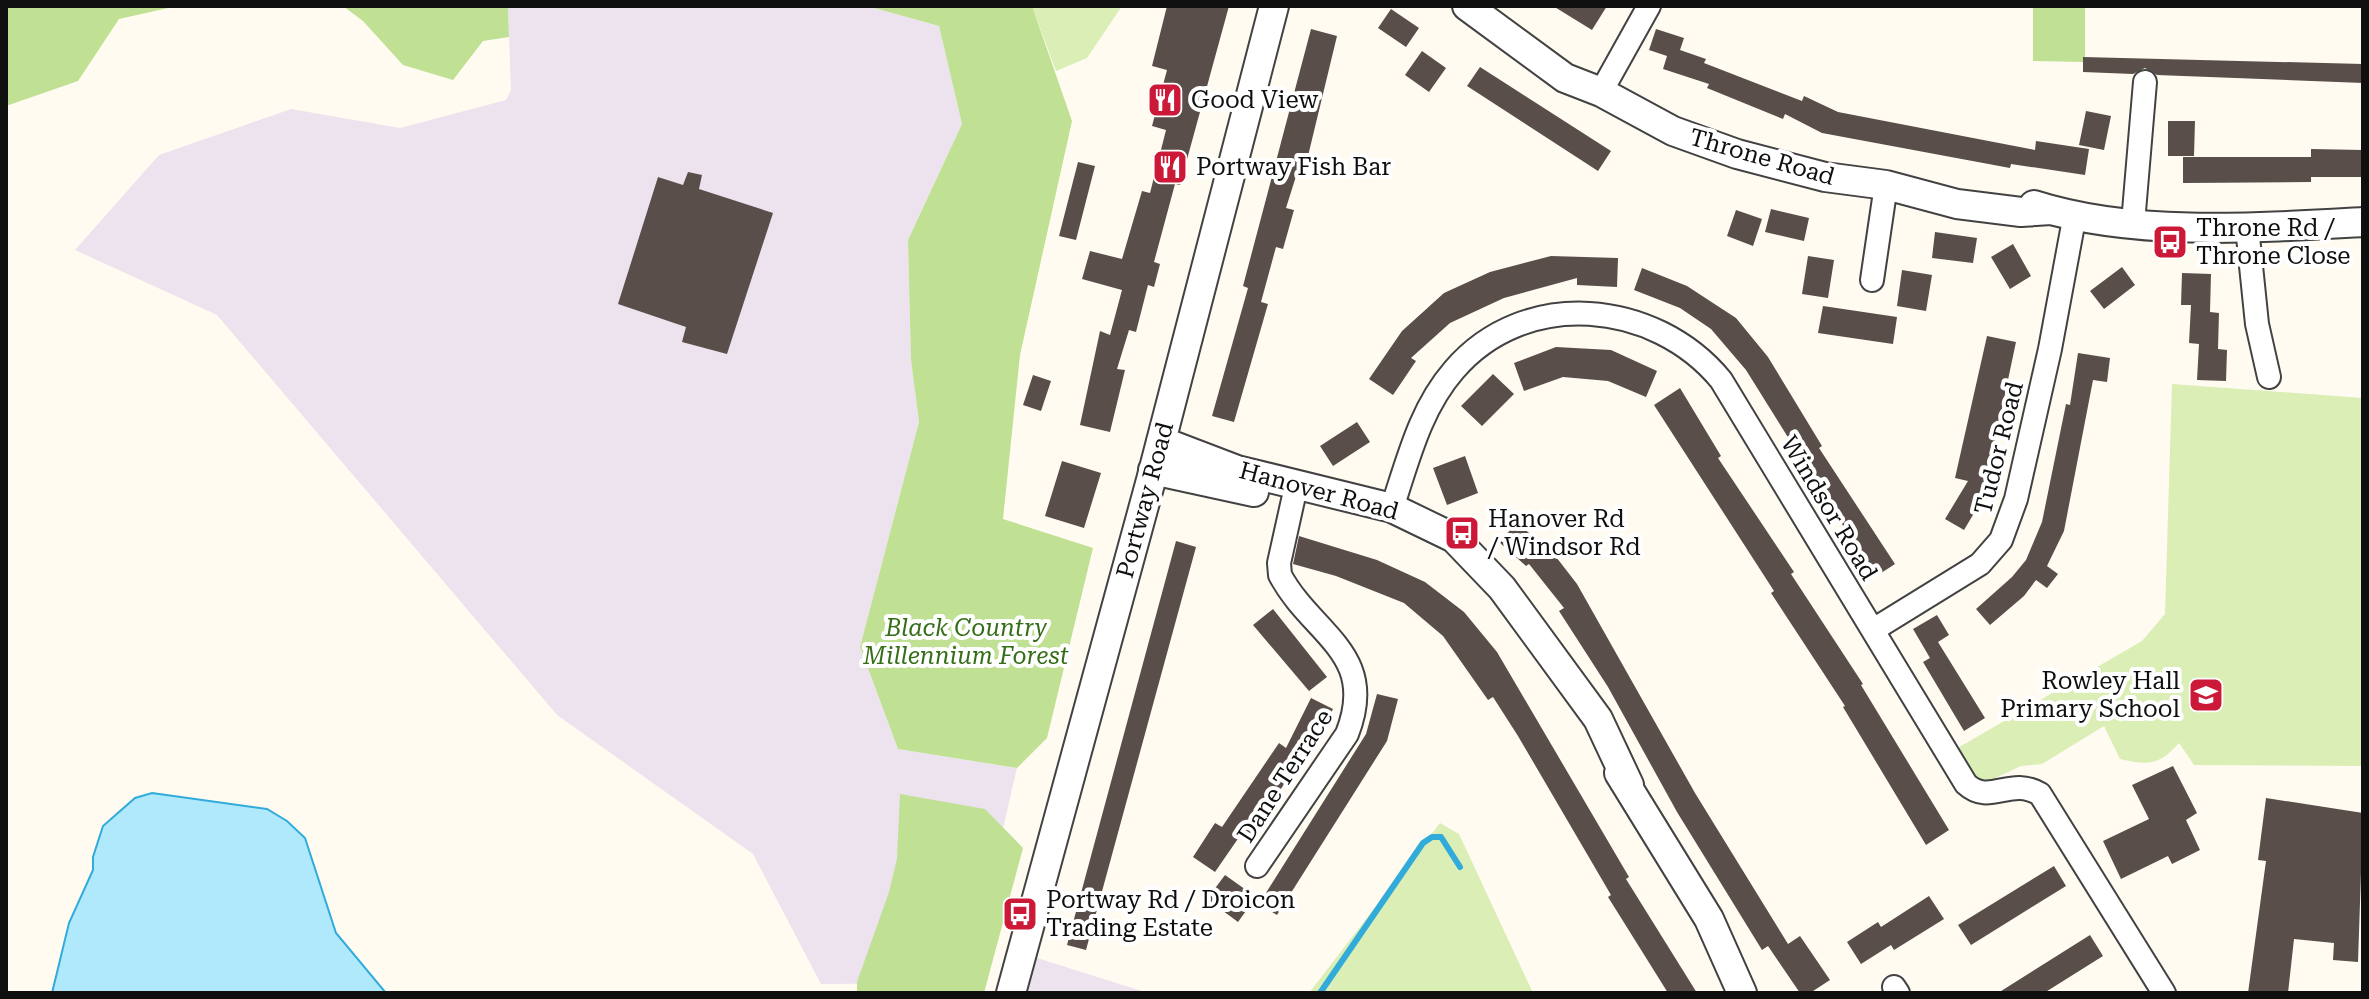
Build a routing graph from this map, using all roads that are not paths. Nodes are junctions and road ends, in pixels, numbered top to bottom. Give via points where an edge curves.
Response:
1 (1274, 6) edge
2 (1467, 6) edge
3 (1649, 6) edge
4 (2145, 82) dead end
5 (1601, 92) junction
6 (1886, 185) junction
7 (2063, 212) junction
8 (2363, 222) edge
9 (2133, 223) junction
10 (2247, 227) junction
11 (1872, 280) dead end
12 (2269, 377) dead end
13 (1161, 441) junction
14 (1153, 470) junction
15 (1295, 492) junction
16 (1389, 516) junction
17 (1873, 630) junction
18 (1257, 866) dead end
19 (1709, 919) junction
20 (1011, 993) edge
21 (1742, 993) edge
22 (1759, 993) edge
23 (2164, 993) edge

1 - 13 street, Portway Road
2 - 5 street, Throne Road via 1565,78
3 - 5 street
4 - 9 street
5 - 6 street, Throne Road via 1673,131 1737,154 1825,177
6 - 7 street, Throne Road via 1931,195 1962,191
6 - 11 street
7 - 9 street, Throne Road
7 - 17 street, Tudor Road via 2050,349 2016,499 2001,540 1980,564
8 - 10 street, Throne Road
9 - 10 street, Throne Road
10 - 12 street via 2257,324
13 - 14 street, Portway Road
13 - 15 street, Hanover Road
14 - 15 street, Hanover Road
14 - 20 street, Portway Road
15 - 16 street, Hanover Road
15 - 18 street, Dane Terrace via 1280,575 1344,653 1353,671 1355,713 1347,734
16 - 17 street, Windsor Road via 1422,418 1471,351 1496,335 1544,318 1615,314 1679,341 1721,380
16 - 19 street, Hanover Road via 1454,538 1502,588 1598,719 1629,785
17 - 23 street, Windsor Road via 1966,784 1985,794 2017,785 2040,794
19 - 21 street, Hanover Road
19 - 22 street, Hanover Road

